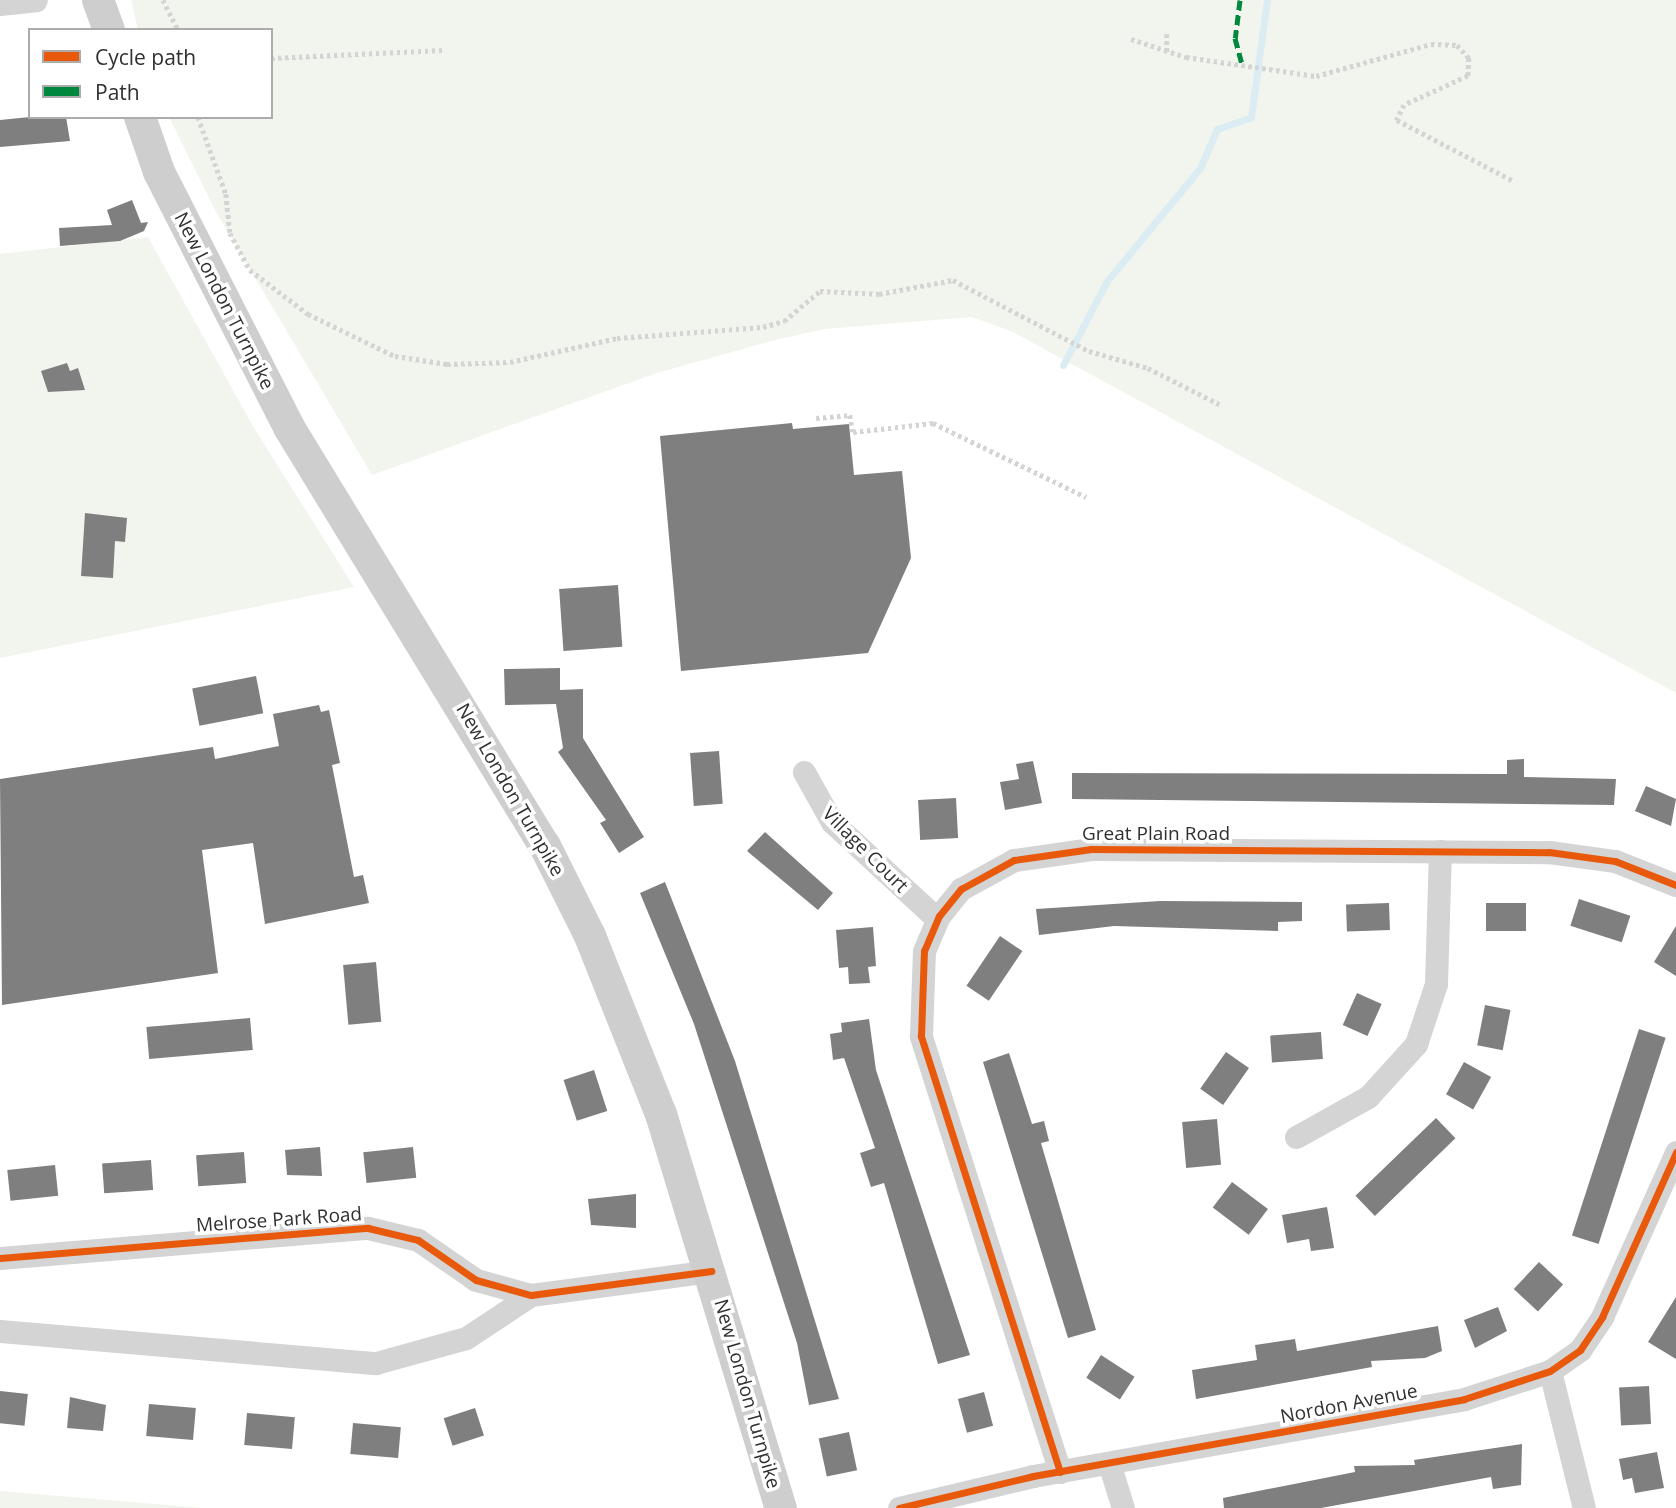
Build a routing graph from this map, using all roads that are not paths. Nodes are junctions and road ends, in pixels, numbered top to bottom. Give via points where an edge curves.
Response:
1 (36, 0) edge
2 (98, 0) edge
3 (0, 4) edge
4 (108, 28) edge
5 (141, 119) edge
6 (804, 772) dead end
7 (1440, 851) junction
8 (1676, 885) edge
9 (937, 919) junction
10 (1296, 1137) dead end
11 (1676, 1152) edge
12 (0, 1258) edge
13 (710, 1271) junction
14 (531, 1295) junction
15 (0, 1331) edge
16 (1550, 1371) junction
17 (1109, 1463) junction
18 (1060, 1472) junction
19 (780, 1508) edge
20 (898, 1508) edge
21 (1123, 1508) edge
22 (1584, 1508) edge

1 - 3 street
2 - 4 main road
5 - 13 main road, New London Turnpike via 159,172 290,429 538,834 590,936 661,1114
6 - 9 street, Village Court via 832,822
7 - 8 street, Great Plain Road via 1597,858
7 - 9 street, Great Plain Road via 1049,852 983,873
7 - 10 street via 1436,984 1416,1044 1368,1097
9 - 18 street, Great Plain Road via 920,976 923,1046
11 - 16 street, Nordon Avenue via 1602,1317 1584,1346
12 - 14 street, Melrose Park Road via 368,1228 418,1240 476,1280
13 - 14 street, Melrose Park Road
13 - 19 main road, New London Turnpike
14 - 15 street, Melrose Park Road via 466,1338 376,1363
16 - 17 street, Nordon Avenue via 1464,1399
16 - 22 street
17 - 18 street, Nordon Avenue
17 - 21 street
18 - 20 street, Nordon Avenue

